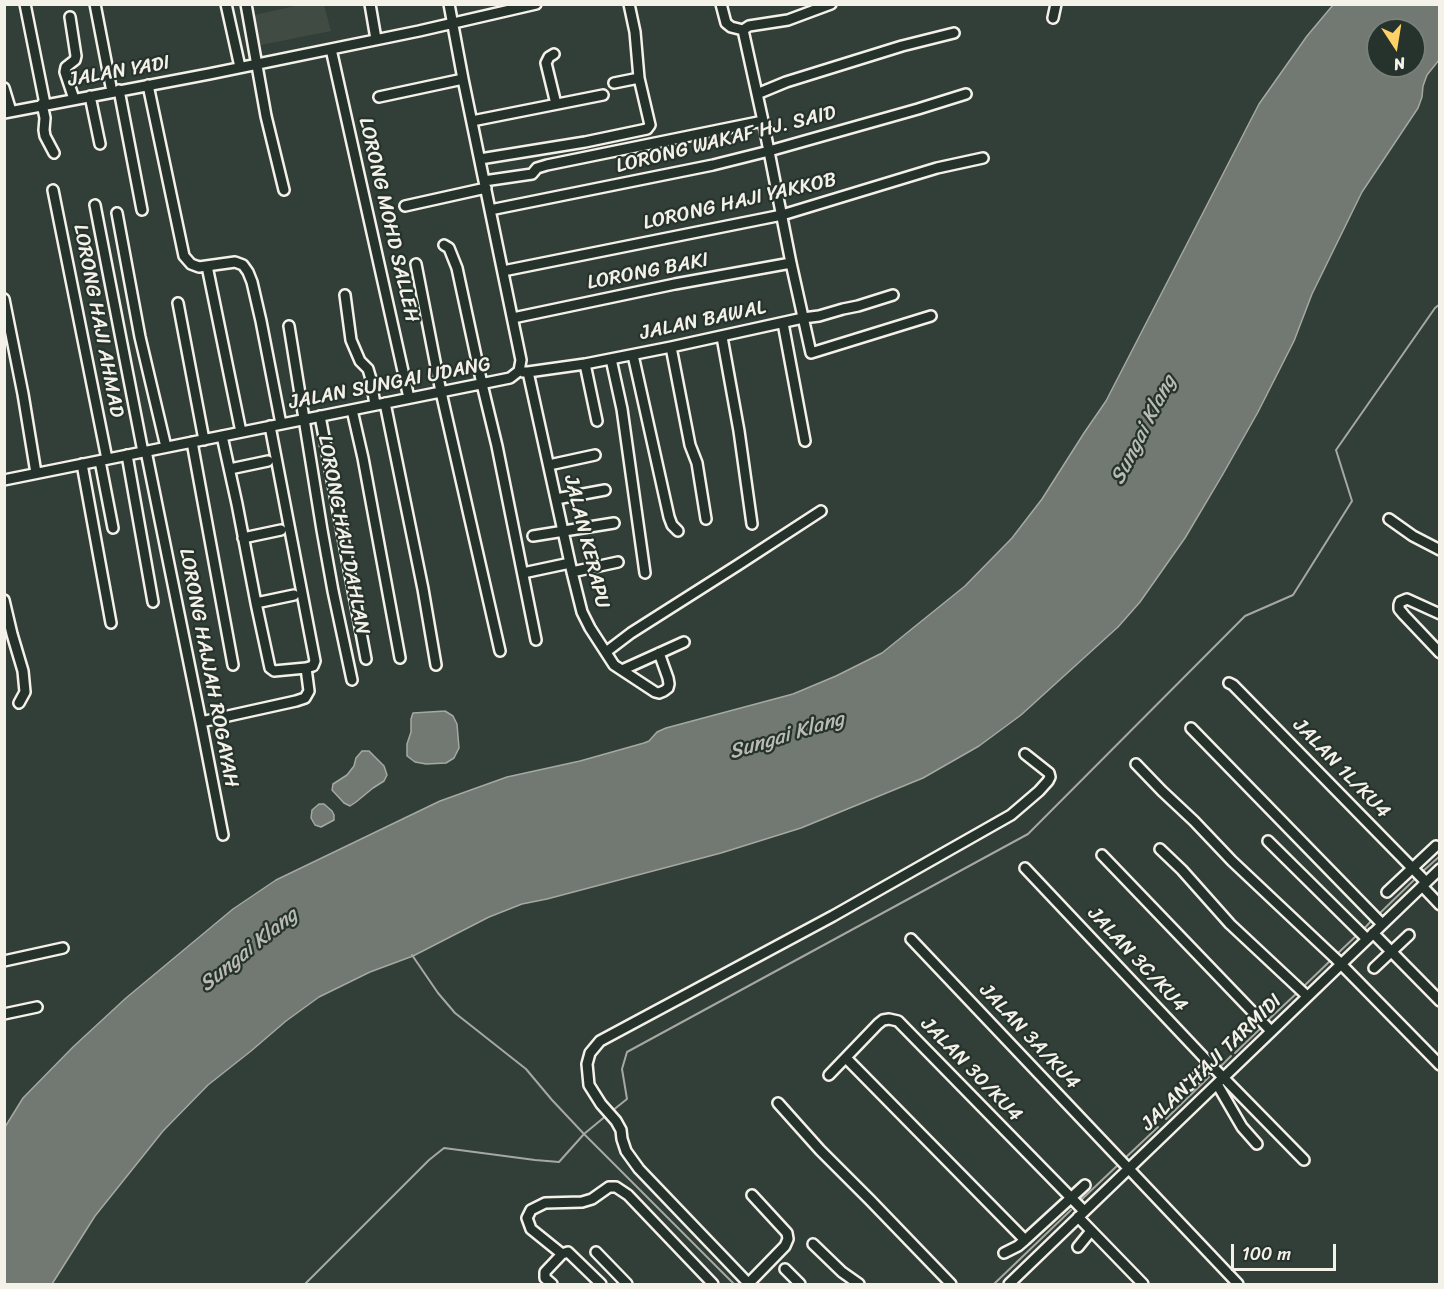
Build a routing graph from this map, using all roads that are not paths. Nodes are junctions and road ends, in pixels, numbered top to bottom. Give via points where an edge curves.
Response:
1 (25, 4) edge
2 (95, 4) edge
3 (226, 4) edge
4 (246, 4) edge
5 (370, 4) edge
6 (448, 4) edge
7 (536, 4) edge
8 (629, 4) edge
9 (721, 4) edge
10 (831, 4) edge
11 (1056, 4) edge
12 (70, 17) dead end
13 (1053, 18) dead end
14 (452, 23) junction
15 (743, 30) junction
16 (954, 33) dead end
17 (376, 39) junction
18 (331, 49) junction
19 (554, 54) dead end
20 (257, 64) junction
21 (240, 67) junction
22 (639, 78) junction
23 (463, 79) junction
24 (614, 83) dead end
25 (148, 86) junction
26 (4, 88) edge
27 (115, 91) junction
28 (757, 94) junction
29 (966, 94) dead end
30 (603, 95) dead end
31 (90, 96) junction
32 (379, 97) dead end
33 (74, 99) junction
34 (44, 104) junction
35 (556, 104) junction
36 (8, 112) edge
37 (472, 121) junction
38 (763, 121) junction
39 (645, 130) junction
40 (100, 144) dead end
41 (642, 145) junction
42 (769, 151) junction
43 (54, 153) dead end
44 (983, 158) dead end
45 (480, 159) junction
46 (485, 184) junction
47 (53, 190) dead end
48 (284, 190) dead end
49 (95, 205) dead end
50 (405, 206) dead end
51 (142, 210) dead end
52 (490, 210) junction
53 (117, 213) dead end
54 (782, 215) junction
55 (444, 244) dead end
56 (791, 263) junction
57 (416, 264) dead end
58 (207, 266) junction
59 (503, 271) junction
60 (345, 295) dead end
61 (893, 295) dead end
62 (4, 299) edge
63 (177, 303) dead end
64 (931, 316) dead end
65 (513, 318) junction
66 (803, 318) junction
67 (783, 323) junction
68 (289, 326) dead end
69 (722, 337) junction
70 (671, 347) junction
71 (633, 355) junction
72 (611, 359) junction
73 (585, 364) junction
74 (523, 372) junction
75 (482, 384) junction
76 (441, 392) junction
77 (409, 399) junction
78 (385, 404) junction
79 (375, 405) junction
80 (352, 410) junction
81 (320, 416) junction
82 (303, 420) junction
83 (597, 421) dead end
84 (281, 424) junction
85 (270, 426) junction
86 (241, 432) junction
87 (222, 436) junction
88 (204, 440) junction
89 (806, 441) dead end
90 (192, 442) junction
91 (166, 447) junction
92 (145, 452) junction
93 (127, 455) junction
94 (595, 455) dead end
95 (104, 460) junction
96 (268, 461) dead end
97 (82, 464) junction
98 (549, 465) junction
99 (230, 469) junction
100 (36, 473) junction
101 (4, 480) edge
102 (605, 490) dead end
103 (556, 499) junction
104 (821, 511) dead end
105 (706, 519) dead end
106 (1389, 519) dead end
107 (614, 523) dead end
108 (752, 524) dead end
109 (113, 528) dead end
110 (281, 530) dead end
111 (563, 531) junction
112 (678, 531) dead end
113 (533, 536) dead end
114 (243, 538) junction
115 (1440, 550) edge
116 (618, 562) dead end
117 (571, 568) junction
118 (523, 573) junction
119 (645, 573) dead end
120 (294, 595) dead end
121 (4, 600) edge
122 (153, 602) dead end
123 (256, 603) junction
124 (1440, 614) edge
125 (111, 623) dead end
126 (536, 640) dead end
127 (684, 642) dead end
128 (603, 649) junction
129 (500, 651) dead end
130 (659, 653) junction
131 (1440, 653) edge
132 (400, 658) dead end
133 (366, 659) dead end
134 (232, 665) dead end
135 (436, 665) dead end
136 (306, 668) junction
137 (622, 670) junction
138 (352, 680) dead end
139 (1229, 683) dead end
140 (19, 703) dead end
141 (201, 722) junction
142 (1191, 728) dead end
143 (1025, 754) dead end
144 (1136, 764) dead end
145 (223, 835) dead end
146 (1268, 841) dead end
147 (1436, 846) dead end
148 (1160, 849) dead end
149 (1102, 855) dead end
150 (1025, 868) dead end
151 (1413, 868) junction
152 (1440, 869) edge
153 (1424, 884) junction
154 (1387, 892) dead end
155 (1440, 905) edge
156 (1382, 924) junction
157 (1408, 935) dead end
158 (1370, 936) junction
159 (911, 939) dead end
160 (63, 948) dead end
161 (1391, 951) junction
162 (4, 961) edge
163 (1340, 964) junction
164 (1374, 968) dead end
165 (1305, 994) junction
166 (1440, 1001) edge
167 (37, 1007) dead end
168 (4, 1014) edge
169 (1271, 1031) junction
170 (846, 1058) junction
171 (1210, 1064) junction
172 (1440, 1065) edge
173 (829, 1075) dead end
174 (1224, 1077) junction
175 (1217, 1084) junction
176 (1185, 1086) dead end
177 (778, 1103) dead end
178 (1257, 1144) dead end
179 (1304, 1160) dead end
180 (1124, 1164) junction
181 (1085, 1185) dead end
182 (752, 1195) dead end
183 (1070, 1198) junction
184 (1081, 1214) junction
185 (1091, 1231) junction
186 (1025, 1240) junction
187 (813, 1244) dead end
188 (1078, 1247) dead end
189 (596, 1252) dead end
190 (565, 1253) junction
191 (1004, 1253) dead end
192 (785, 1269) dead end
193 (552, 1284) edge
194 (601, 1284) edge
195 (627, 1284) edge
196 (713, 1284) edge
197 (748, 1284) edge
198 (800, 1284) edge
199 (859, 1284) edge
200 (951, 1284) edge
201 (1009, 1284) edge
202 (1143, 1284) edge
203 (1238, 1284) edge

1 - 34 street
2 - 27 street
3 - 21 street
4 - 20 street
5 - 17 street
6 - 14 street, JALAN SUNGAI UDANG
7 - 14 street, JALAN YADI
8 - 22 street
9 - 15 street via 726,22
10 - 15 street via 788,20
11 - 13 street
12 - 33 street via 76,56 65,72
14 - 17 street, JALAN YADI
14 - 23 street, JALAN SUNGAI UDANG
15 - 28 street
16 - 28 street via 808,75
17 - 18 street, JALAN YADI
18 - 20 street, JALAN YADI
18 - 77 street, LORONG MOHD SALLEH
19 - 35 street via 546,63
20 - 21 street, JALAN YADI
20 - 48 street
21 - 25 street, JALAN YADI
22 - 24 street
22 - 39 street via 650,125
23 - 32 street
23 - 37 street, JALAN SUNGAI UDANG
25 - 27 street, JALAN YADI
25 - 58 street via 184,256 191,264
26 - 36 street
27 - 31 street, JALAN YADI
27 - 51 street
28 - 38 street
29 - 42 street, LORONG WAKAF HJ. SAID
30 - 35 street
31 - 33 street, JALAN YADI
31 - 40 street
33 - 34 street, JALAN YADI
34 - 36 street, JALAN YADI
34 - 43 street via 45,136
35 - 37 street
37 - 45 street, JALAN SUNGAI UDANG
38 - 41 street
38 - 42 street
39 - 41 street
39 - 45 street
41 - 46 street via 542,166 531,174
42 - 52 street, LORONG WAKAF HJ. SAID
42 - 54 street
44 - 54 street, LORONG HAJI YAKKOB
45 - 46 street, JALAN SUNGAI UDANG
46 - 50 street
46 - 52 street, JALAN SUNGAI UDANG
47 - 95 street, LORONG HAJI AHMAD
49 - 92 street
52 - 59 street, JALAN SUNGAI UDANG
53 - 91 street
54 - 56 street
54 - 59 street, LORONG HAJI YAKKOB
55 - 75 street via 457,268
56 - 65 street, LORONG BAKI
56 - 66 street
57 - 76 street
58 - 84 street via 235,262 248,272
58 - 86 street
59 - 65 street, JALAN SUNGAI UDANG
60 - 79 street via 351,340 368,369
61 - 66 street, JALAN BAWAL
62 - 100 street
63 - 88 street
64 - 66 street via 811,353
65 - 74 street, JALAN SUNGAI UDANG
66 - 67 street, JALAN BAWAL
67 - 69 street, JALAN BAWAL
67 - 89 street
68 - 82 street, LORONG HAJI DAHLAN
69 - 70 street, JALAN BAWAL
69 - 108 street
70 - 71 street, JALAN BAWAL
70 - 105 street
71 - 72 street, JALAN BAWAL
71 - 112 street via 669,517
72 - 73 street, JALAN BAWAL
72 - 119 street via 622,409
73 - 74 street, JALAN BAWAL
73 - 83 street
74 - 75 street, JALAN SUNGAI UDANG
74 - 98 street, JALAN KERAPU
75 - 76 street, JALAN SUNGAI UDANG
75 - 118 street
76 - 77 street, JALAN SUNGAI UDANG
76 - 129 street
77 - 78 street, JALAN SUNGAI UDANG
78 - 79 street, JALAN SUNGAI UDANG
78 - 135 street
79 - 80 street, JALAN SUNGAI UDANG
80 - 81 street, JALAN SUNGAI UDANG
80 - 132 street
81 - 82 street, JALAN SUNGAI UDANG
81 - 133 street
82 - 84 street, JALAN SUNGAI UDANG
82 - 138 street, LORONG HAJI DAHLAN
84 - 85 street, JALAN SUNGAI UDANG
85 - 86 street, JALAN SUNGAI UDANG
85 - 136 street via 315,662
86 - 87 street, JALAN SUNGAI UDANG
87 - 88 street, JALAN SUNGAI UDANG
87 - 99 street
88 - 90 street, JALAN SUNGAI UDANG
90 - 91 street, JALAN SUNGAI UDANG
90 - 134 street
91 - 92 street, JALAN SUNGAI UDANG
92 - 93 street, JALAN SUNGAI UDANG
92 - 141 street, LORONG HAJJAH ROGAYAH
93 - 95 street, JALAN SUNGAI UDANG
93 - 122 street
94 - 98 street
95 - 97 street, JALAN SUNGAI UDANG
95 - 109 street, LORONG HAJI AHMAD
96 - 99 street
97 - 100 street, JALAN SUNGAI UDANG
97 - 125 street
98 - 103 street, JALAN KERAPU
99 - 114 street
100 - 101 street, JALAN SUNGAI UDANG
102 - 103 street
103 - 111 street, JALAN KERAPU
104 - 128 street
106 - 115 street
107 - 111 street
110 - 114 street
111 - 113 street
111 - 117 street, JALAN KERAPU
114 - 123 street
116 - 117 street
117 - 118 street
117 - 128 street, JALAN KERAPU via 582,612
118 - 126 street
120 - 123 street
121 - 140 street via 23,671 25,692
123 - 136 street via 271,670
124 - 131 street via 1407,599 1399,605
127 - 130 street
128 - 137 street, JALAN KERAPU
130 - 137 street
130 - 137 street, JALAN KERAPU via 669,684 664,691 655,692
136 - 141 street via 309,691 305,698
139 - 151 street, JALAN 1L/KU4
141 - 145 street, LORONG HAJJAH ROGAYAH
142 - 156 street
143 - 197 street via 1050,777 1011,815 600,1041 590,1053 589,1085 616,1121 626,1151
144 - 163 street
146 - 158 street
147 - 151 street
148 - 165 street via 1230,924
149 - 169 street
150 - 171 street, JALAN 3C/KU4
151 - 153 street, JALAN 1L/KU4
151 - 154 street
152 - 153 street, JALAN HAJI TARMIDI
153 - 155 street, JALAN 1L/KU4
153 - 156 street, JALAN HAJI TARMIDI
156 - 158 street, JALAN HAJI TARMIDI
157 - 161 street
158 - 161 street
158 - 163 street, JALAN HAJI TARMIDI
159 - 180 street, JALAN 3A/KU4
160 - 162 street
161 - 164 street
161 - 166 street
163 - 165 street, JALAN HAJI TARMIDI
163 - 172 street
165 - 169 street, JALAN HAJI TARMIDI
167 - 168 street
169 - 174 street, JALAN HAJI TARMIDI
170 - 173 street, JALAN 30/KU4
170 - 183 street, JALAN 30/KU4 via 883,1020 898,1021
170 - 186 street
171 - 174 street, JALAN 3C/KU4
171 - 176 street
174 - 175 street, JALAN HAJI TARMIDI
174 - 179 street, JALAN 3C/KU4
175 - 178 street via 1242,1127
175 - 180 street, JALAN HAJI TARMIDI
177 - 200 street
180 - 184 street, JALAN HAJI TARMIDI
180 - 203 street, JALAN 3A/KU4
181 - 183 street
182 - 197 street via 787,1233 788,1239
183 - 184 street, JALAN 30/KU4
183 - 186 street
184 - 185 street, JALAN 30/KU4
184 - 201 street, JALAN HAJI TARMIDI
185 - 188 street
185 - 202 street, JALAN 30/KU4
186 - 191 street
187 - 199 street
189 - 195 street
190 - 193 street via 545,1272 545,1278
190 - 194 street via 570,1253
190 - 196 street via 531,1228 526,1218 531,1210 545,1203 582,1202 616,1187
192 - 198 street

